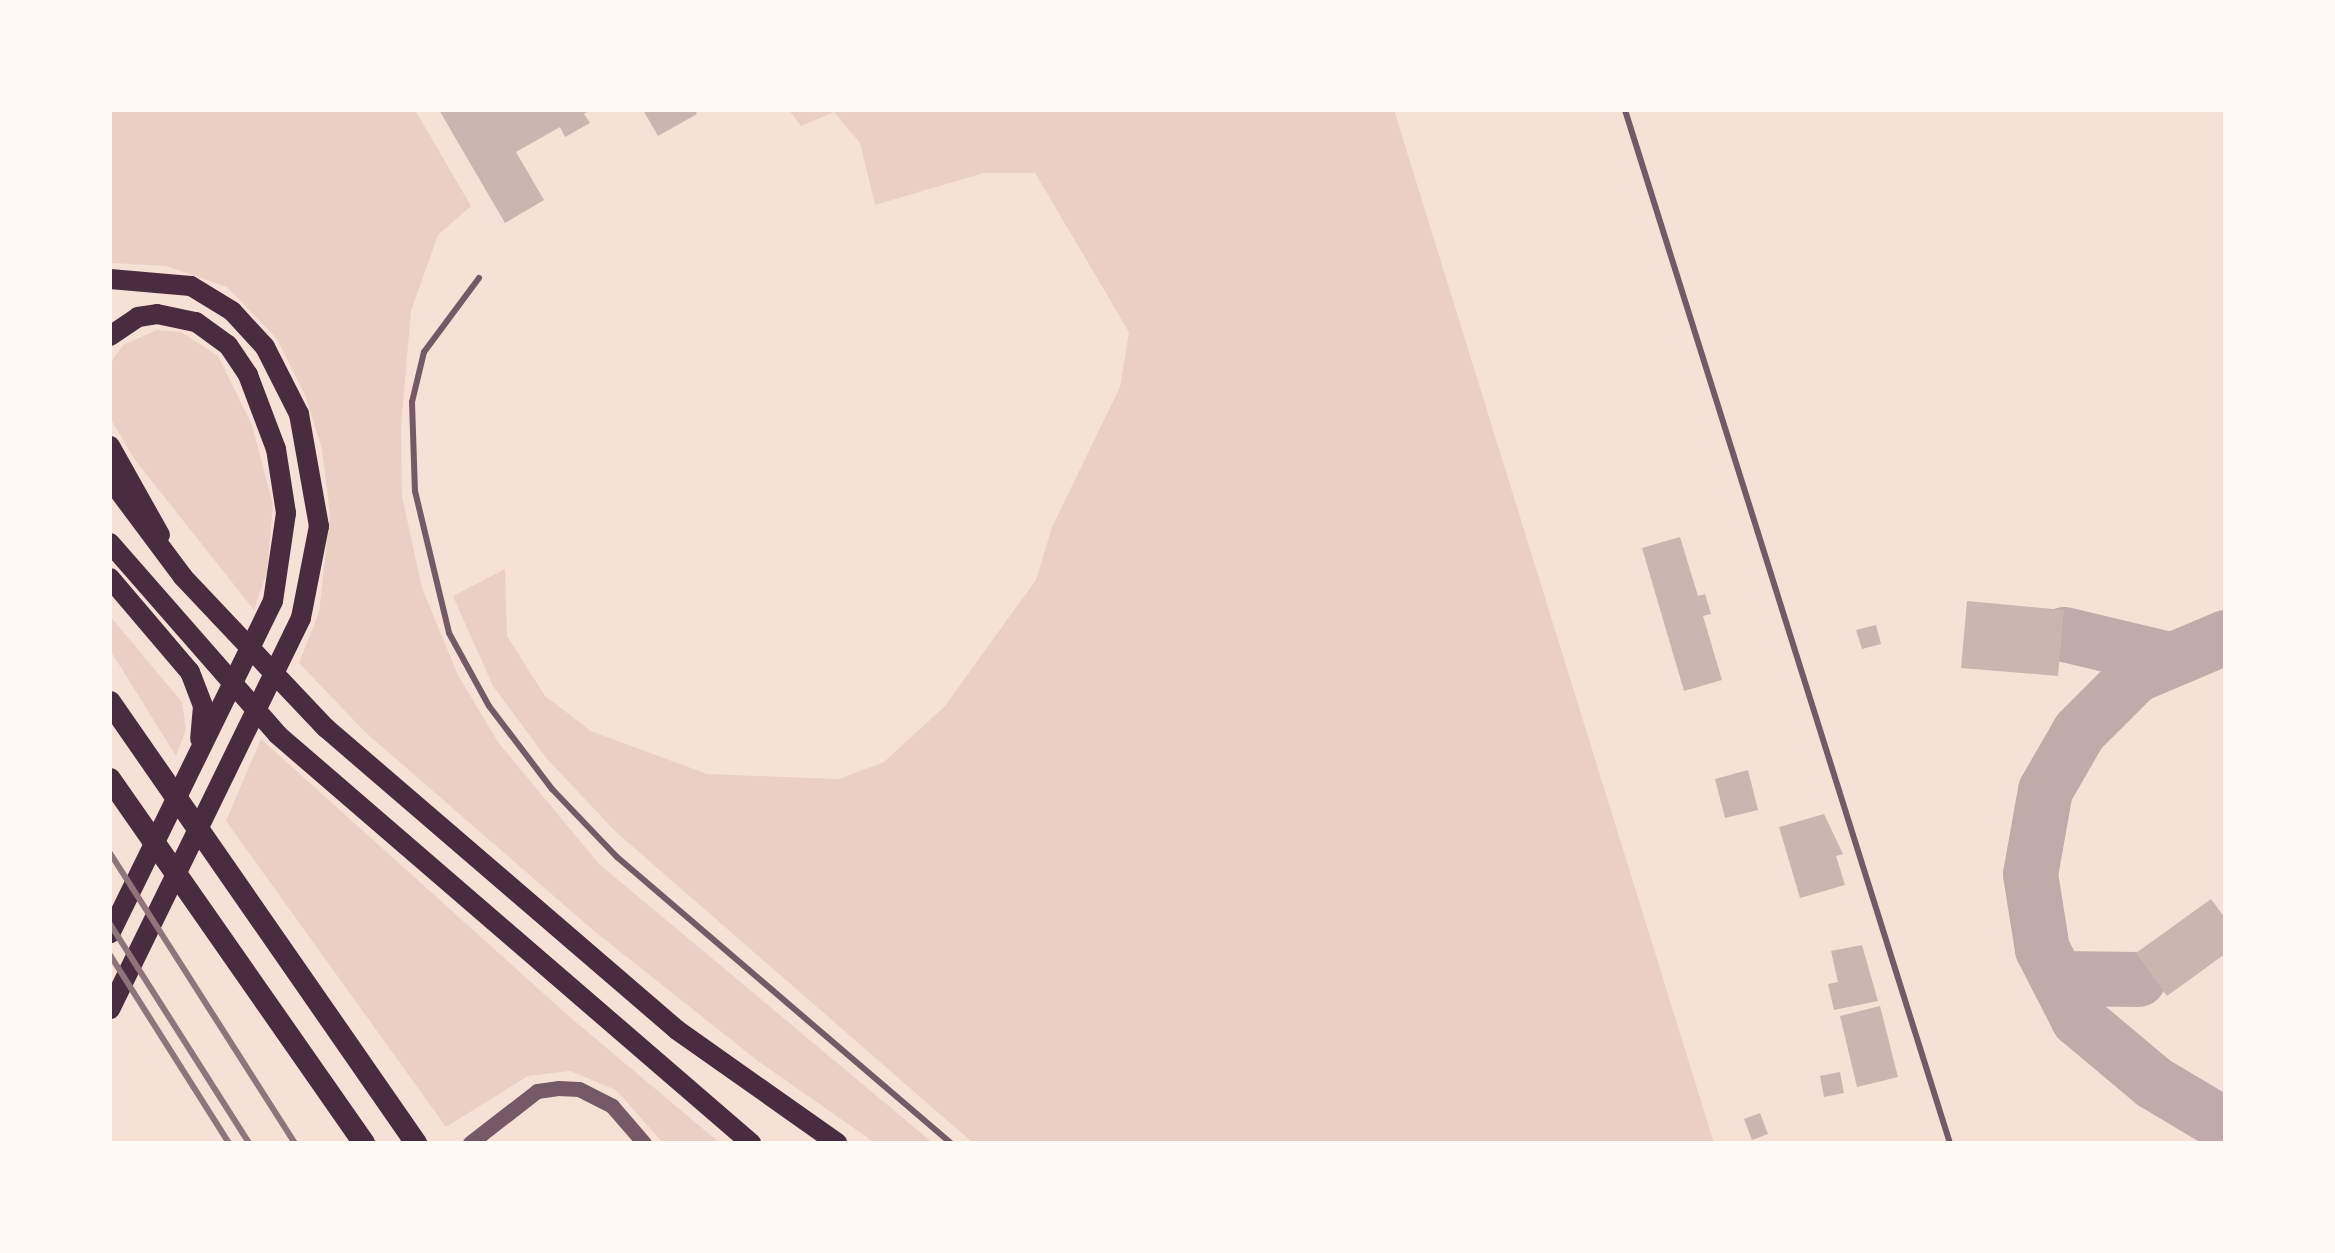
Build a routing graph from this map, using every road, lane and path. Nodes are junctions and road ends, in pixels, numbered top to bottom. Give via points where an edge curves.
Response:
1 (1625, 110) edge
2 (479, 278) dead end
3 (110, 280) edge
4 (110, 336) edge
5 (110, 446) edge
6 (110, 479) edge
7 (110, 542) edge
8 (183, 576) junction
9 (110, 578) edge
10 (110, 702) edge
11 (193, 771) junction
12 (110, 779) edge
13 (110, 933) edge
14 (110, 1009) edge
15 (364, 1143) edge
16 (416, 1143) edge
17 (470, 1143) edge
18 (644, 1143) edge
19 (751, 1143) edge
20 (837, 1143) edge
21 (951, 1143) edge
22 (1950, 1143) edge

1 - 22 lane
2 - 21 lane via 424,352 412,402 415,490 449,633 489,706 552,790 616,857
3 - 14 main road via 191,286 232,311 266,347 299,414 317,492 317,554 300,618
4 - 11 main road via 138,316 196,322 228,345 248,376 276,449 285,544 273,601
5 - 8 main road
6 - 8 main road
7 - 19 main road via 278,735
8 - 20 main road via 359,758 677,1030
9 - 11 main road via 197,687 204,720
10 - 16 highway
11 - 13 main road
12 - 15 highway
17 - 18 street via 537,1091 579,1089 612,1106

